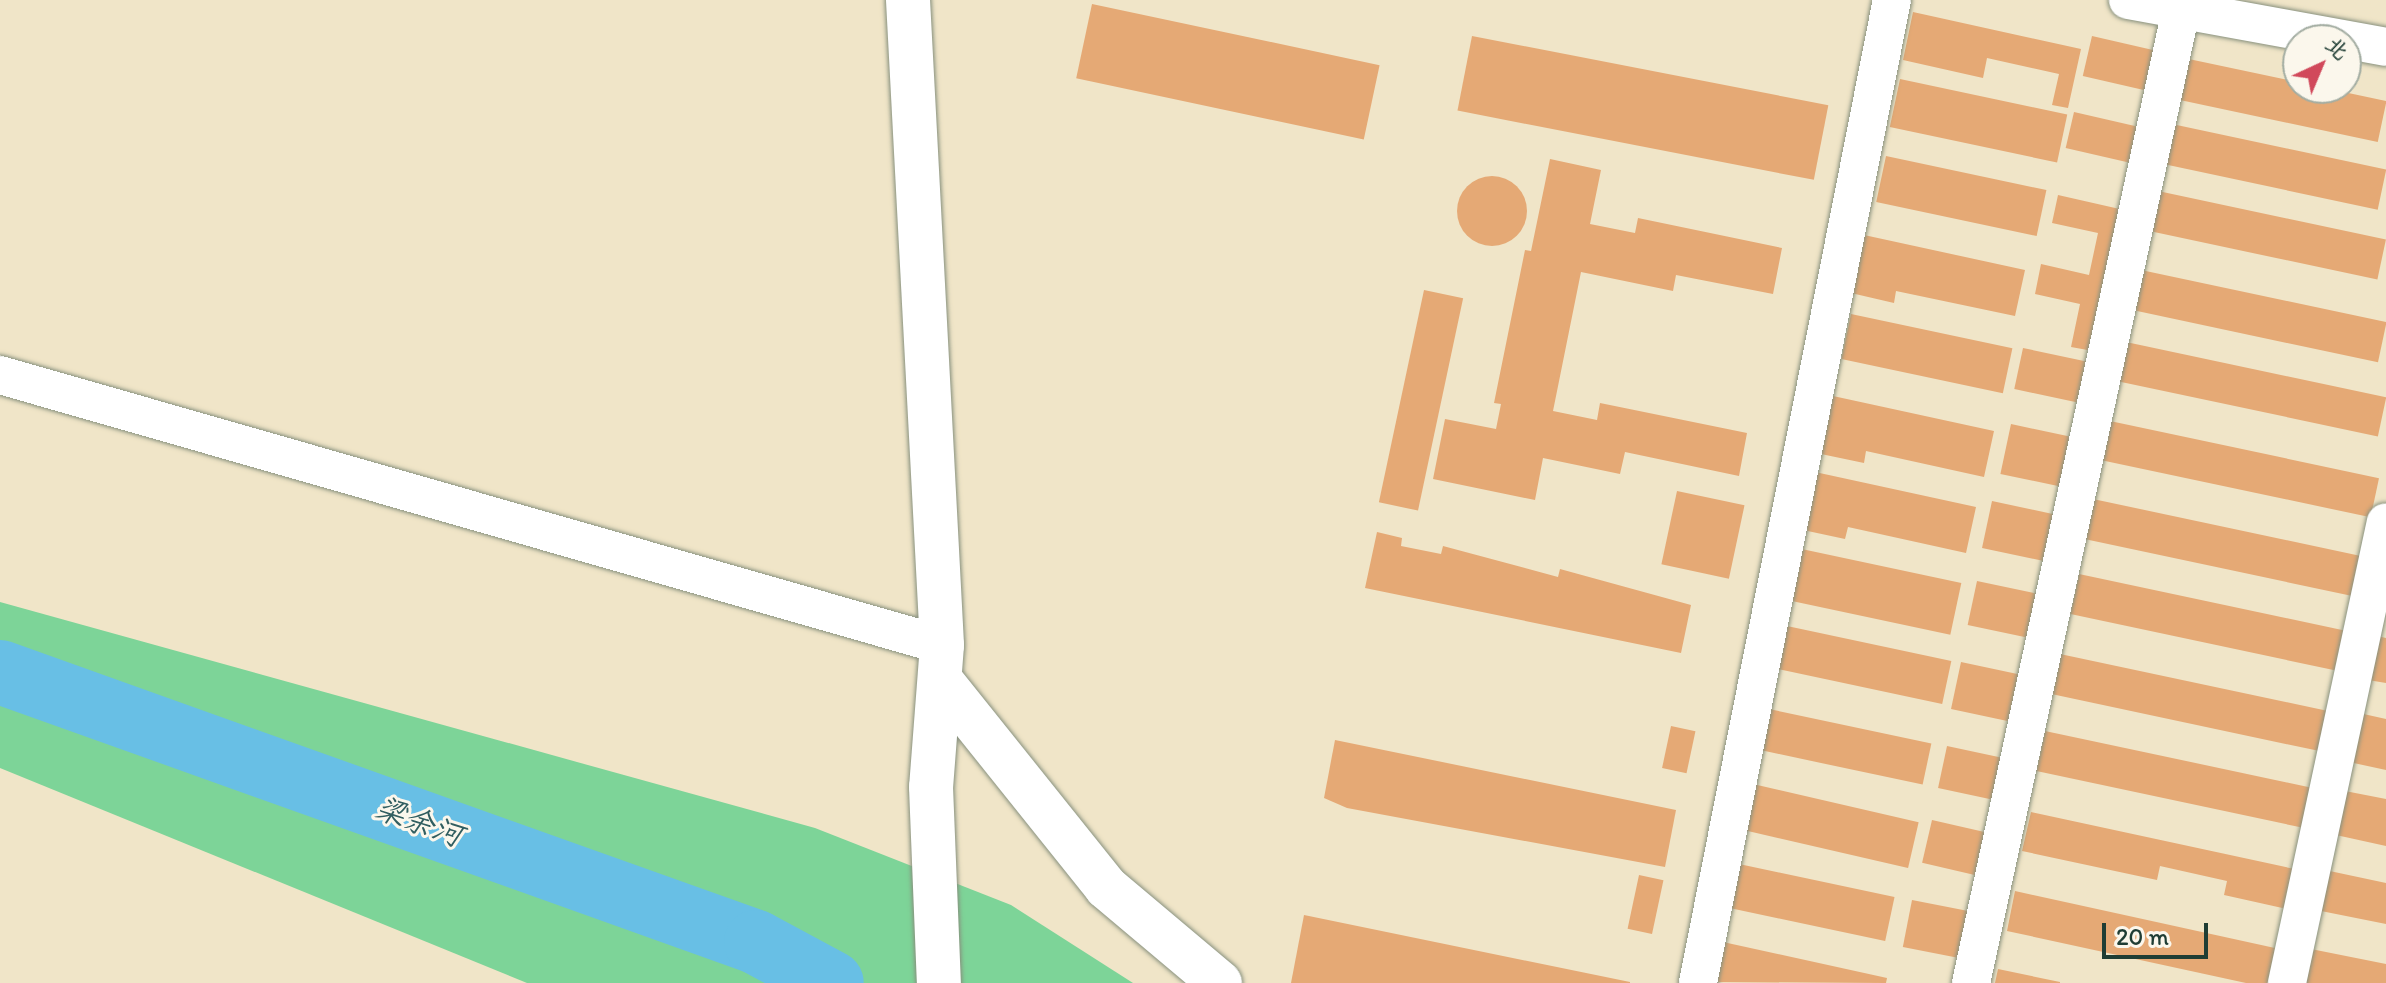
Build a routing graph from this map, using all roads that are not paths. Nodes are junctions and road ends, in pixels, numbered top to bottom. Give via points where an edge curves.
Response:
1 (908, 0) edge
2 (1892, 0) edge
3 (2128, 0) edge
4 (2181, 10) junction
5 (2241, 10) edge
6 (2386, 47) edge
7 (0, 375) edge
8 (2386, 523) edge
9 (942, 664) junction
10 (942, 803) junction
11 (939, 983) edge
12 (960, 983) edge
13 (1220, 983) edge
14 (1698, 983) edge
15 (1971, 983) edge
16 (2287, 983) edge

1 - 9 main road
2 - 14 street
3 - 4 street
4 - 5 street
4 - 15 street
5 - 6 street
7 - 9 street
8 - 16 street
9 - 10 main road
9 - 13 main road via 1106,887
10 - 11 main road
10 - 12 main road

